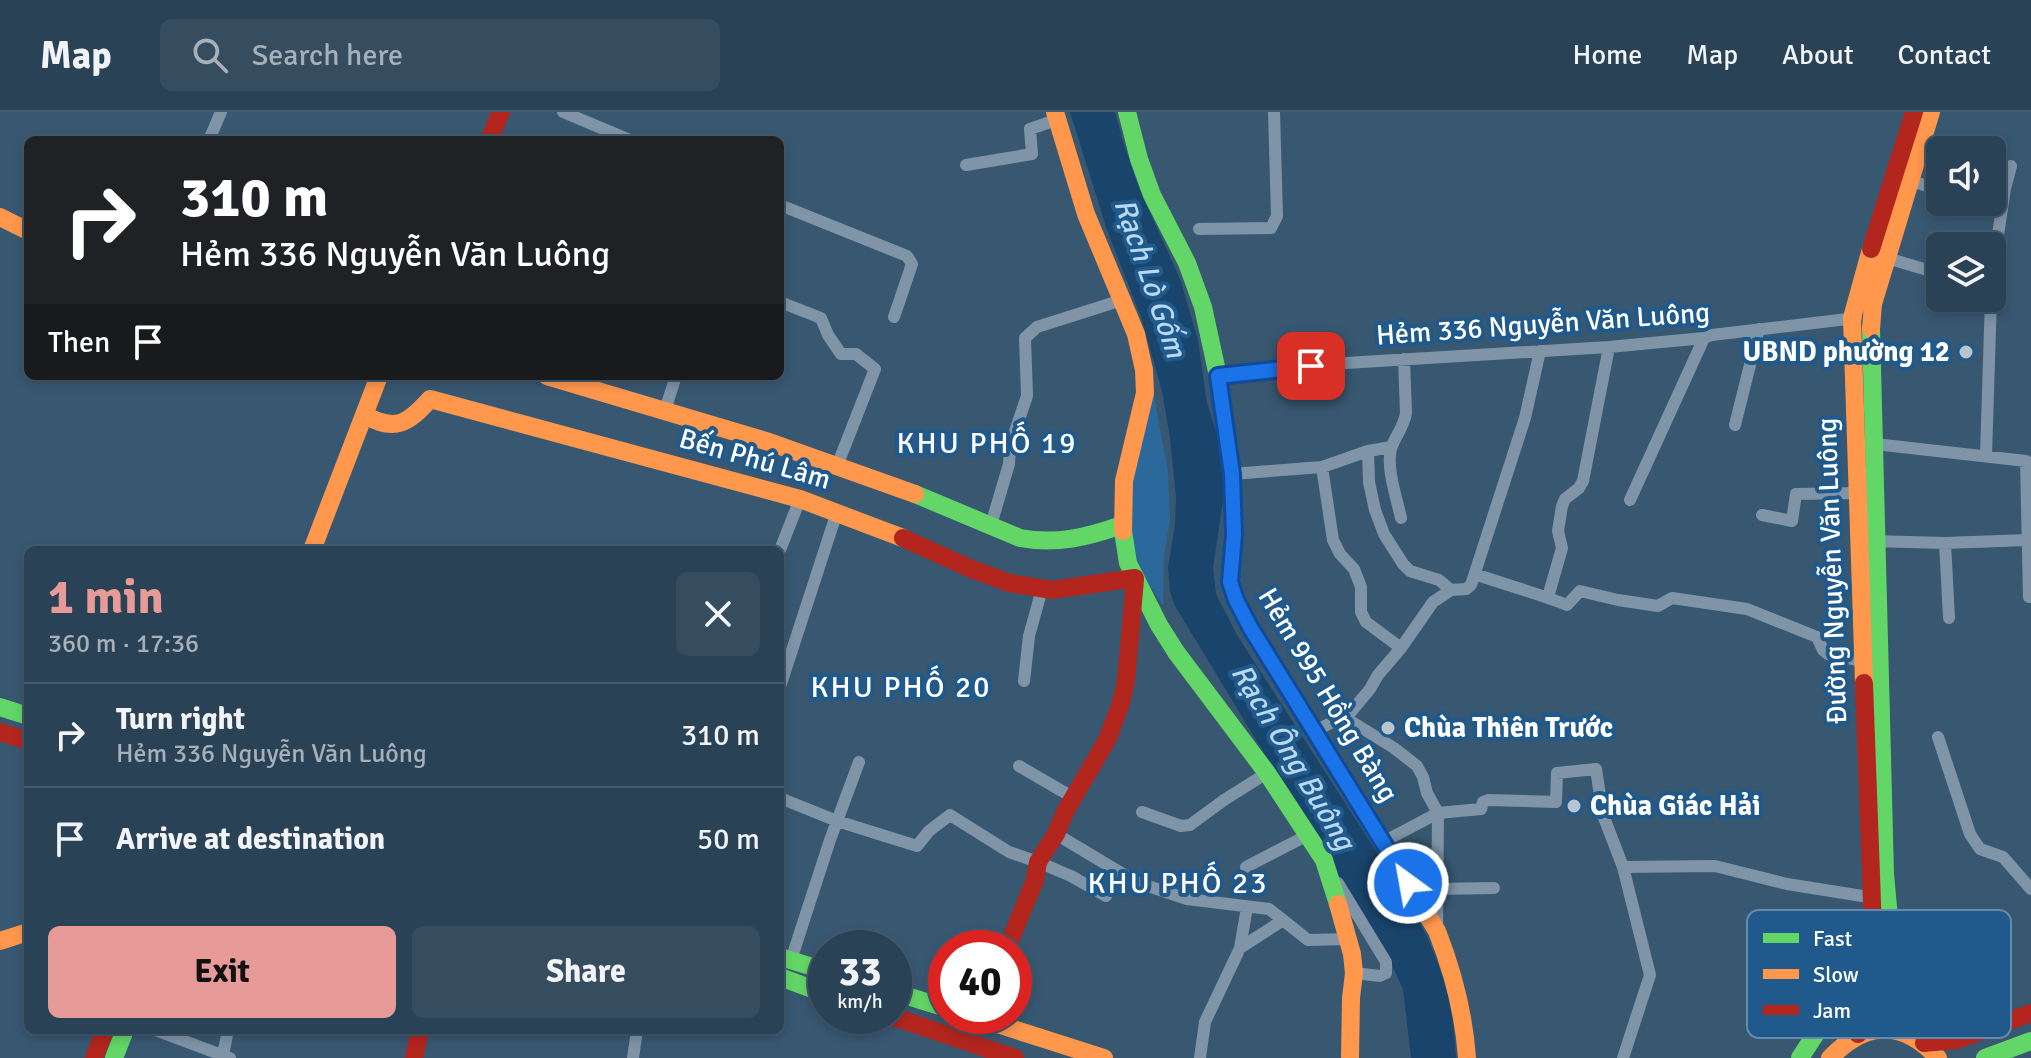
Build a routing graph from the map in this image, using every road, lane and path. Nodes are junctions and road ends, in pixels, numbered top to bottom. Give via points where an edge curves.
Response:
1 (221, 112) edge
2 (501, 112) edge
3 (563, 112) edge
4 (1127, 112) edge
5 (1274, 112) edge
6 (1914, 112) edge
7 (1931, 112) edge
8 (1056, 116) edge
9 (211, 136) edge
10 (491, 136) edge
11 (620, 136) edge
12 (966, 165) dead end
13 (2011, 166) dead end
14 (1911, 181) junction
15 (1926, 186) edge
16 (2006, 190) edge
17 (784, 207) edge
18 (0, 217) edge
19 (24, 229) edge
20 (1199, 229) dead end
21 (1887, 258) junction
22 (1926, 269) edge
23 (1122, 300) junction
24 (784, 304) edge
25 (1991, 312) edge
26 (894, 317) dead end
27 (1852, 318) junction
28 (1871, 318) junction
29 (1759, 329) junction
30 (1704, 338) junction
31 (1609, 347) junction
32 (1540, 351) junction
33 (1404, 359) junction
34 (1218, 376) junction
35 (377, 380) edge
36 (574, 380) edge
37 (675, 380) edge
38 (594, 383) edge
39 (665, 410) junction
40 (364, 415) junction
41 (1735, 425) dead end
42 (1875, 444) junction
43 (1391, 447) junction
44 (1368, 451) junction
45 (1986, 455) junction
46 (837, 466) junction
47 (1322, 467) junction
48 (1232, 474) junction
49 (1857, 493) junction
50 (800, 499) junction
51 (1630, 500) dead end
52 (837, 512) junction
53 (1762, 515) dead end
54 (1401, 518) dead end
55 (991, 525) junction
56 (1122, 525) junction
57 (2027, 540) junction
58 (1868, 541) junction
59 (1945, 543) junction
60 (314, 546) edge
61 (782, 546) edge
62 (1475, 574) junction
63 (1135, 578) junction
64 (1042, 589) junction
65 (1451, 590) junction
66 (1548, 597) junction
67 (2029, 597) dead end
68 (1949, 618) dead end
69 (1401, 648) junction
70 (1863, 661) junction
71 (784, 675) edge
72 (1024, 681) dead end
73 (0, 694) edge
74 (24, 702) edge
75 (0, 707) edge
76 (24, 715) edge
77 (1344, 717) junction
78 (0, 719) edge
79 (24, 728) edge
80 (1315, 731) junction
81 (0, 732) edge
82 (1938, 737) dead end
83 (24, 740) edge
84 (859, 762) dead end
85 (1019, 766) dead end
86 (1267, 773) junction
87 (1074, 798) junction
88 (784, 800) edge
89 (1142, 812) dead end
90 (1438, 813) junction
91 (837, 821) junction
92 (1056, 834) junction
93 (1308, 835) junction
94 (1383, 842) junction
95 (1324, 860) junction
96 (1038, 862) junction
97 (1246, 867) dead end
98 (1623, 867) junction
99 (1494, 888) dead end
100 (1438, 889) junction
101 (2031, 889) edge
102 (1106, 896) dead end
103 (1878, 897) junction
104 (1247, 907) junction
105 (1877, 910) edge
106 (1881, 910) edge
107 (1282, 921) junction
108 (24, 922) edge
109 (0, 930) edge
110 (1014, 930) edge
111 (1437, 931) junction
112 (24, 933) edge
113 (1348, 939) junction
114 (0, 941) edge
115 (24, 946) edge
116 (1240, 948) junction
117 (0, 954) edge
118 (786, 958) edge
119 (808, 965) edge
120 (1354, 973) junction
121 (784, 978) edge
122 (808, 987) edge
123 (2031, 1013) edge
124 (2011, 1020) edge
125 (2031, 1022) edge
126 (912, 1023) edge
127 (2011, 1030) edge
128 (103, 1034) edge
129 (123, 1034) edge
130 (166, 1034) edge
131 (228, 1034) edge
132 (419, 1034) edge
133 (636, 1034) edge
134 (1030, 1034) edge
135 (1813, 1038) edge
136 (1852, 1038) edge
137 (1915, 1038) edge
138 (1962, 1038) edge
139 (1989, 1038) edge
140 (2031, 1041) edge
141 (1932, 1051) edge
142 (226, 1057) edge
143 (94, 1058) edge
144 (114, 1058) edge
145 (414, 1058) edge
146 (633, 1058) edge
147 (1015, 1058) edge
148 (1104, 1058) edge
149 (1200, 1058) edge
150 (1350, 1058) edge
151 (1467, 1058) edge
152 (1623, 1058) edge
153 (1800, 1058) edge
154 (1830, 1058) edge
155 (1985, 1058) edge

1 - 9 street
2 - 10 street
3 - 11 street
4 - 34 street, Hẻm 995 Hồng Bàng via 1152,195 1203,307
5 - 20 street via 1277,216 1271,228
6 - 27 street, Đường Nguyễn Văn Luông
7 - 14 street, Đường Nguyễn Văn Luông
8 - 12 street via 1030,129 1032,154
8 - 23 street via 1086,214
13 - 16 street
14 - 15 street
14 - 21 street, Đường Nguyễn Văn Luông
17 - 26 street via 907,256 912,264
18 - 19 street
21 - 22 street
21 - 28 street, Đường Nguyễn Văn Luông
23 - 55 street via 1035,328 1025,338 1027,396
23 - 56 street via 1136,334 1145,393 1124,481
24 - 46 street via 821,318 841,354 856,354 875,369
25 - 45 street
27 - 28 street, Hẻm 336 Nguyễn Văn Luông
27 - 29 street, Hẻm 336 Nguyễn Văn Luông
27 - 49 street, Đường Nguyễn Văn Luông
28 - 42 street, Đường Nguyễn Văn Luông
29 - 30 street, Hẻm 336 Nguyễn Văn Luông
29 - 41 street
30 - 31 street, Hẻm 336 Nguyễn Văn Luông
30 - 51 street
31 - 32 street, Hẻm 336 Nguyễn Văn Luông
31 - 66 street via 1583,481 1562,506 1562,548
32 - 33 street, Hẻm 336 Nguyễn Văn Luông
32 - 62 street via 1525,418
33 - 34 street, Hẻm 336 Nguyễn Văn Luông
33 - 43 street via 1404,422
34 - 48 street, Hẻm 995 Hồng Bàng
35 - 40 street
36 - 38 street
37 - 39 street
38 - 39 street
39 - 46 street
40 - 50 street, Bến Phú Lâm via 378,424 400,424 430,399
40 - 60 street
42 - 45 street
42 - 58 street, Đường Nguyễn Văn Luông
43 - 44 street
43 - 54 street
44 - 47 street
44 - 65 street via 1369,482 1384,534 1410,571 1439,580
45 - 57 street via 2026,461
46 - 55 street
47 - 48 street
47 - 69 street via 1333,540 1354,569 1361,587 1361,612 1366,622
48 - 80 street, Hẻm 995 Hồng Bàng via 1230,582 1250,627
49 - 53 street via 1796,494 1792,521
49 - 58 street, Đường Nguyễn Văn Luông
50 - 52 street, Bến Phú Lâm
50 - 61 street
52 - 64 street, Bến Phú Lâm via 992,578
52 - 71 street
55 - 56 street via 1035,542 1085,538
56 - 63 street
57 - 59 street
57 - 67 street
58 - 59 street
58 - 70 street, Đường Nguyễn Văn Luông
58 - 103 street, Đường Nguyễn Văn Luông
59 - 68 street
62 - 65 street via 1466,589
62 - 66 street
63 - 64 street, Bến Phú Lâm
63 - 86 street via 1176,652
63 - 87 street via 1121,703
64 - 72 street
65 - 69 street via 1433,602
66 - 70 street via 1567,605 1580,591 1658,606 1672,598 1747,609 1817,637 1828,654
69 - 77 street
70 - 103 street, Đường Nguyễn Văn Luông
73 - 74 street
75 - 76 street
77 - 80 street
77 - 90 street, Hẻm 995 Hồng Bàng via 1417,766
78 - 79 street
80 - 94 street, Hẻm 995 Hồng Bàng
81 - 83 street
82 - 101 street via 1970,834 1980,849 2003,857
84 - 91 street
85 - 87 street
86 - 89 street via 1190,825
86 - 93 street
87 - 92 street
88 - 91 street
90 - 94 street
90 - 98 street via 1481,809 1488,800 1556,802 1557,773 1596,769 1603,815
90 - 100 street, Hẻm 995 Hồng Bàng
91 - 96 street via 917,846 950,815 1009,852
91 - 118 street
92 - 96 street
92 - 104 street via 1136,882 1187,899
93 - 95 street
93 - 97 street
94 - 111 street, Hẻm 995 Hồng Bàng
95 - 113 street
95 - 120 street via 1386,962 1386,973 1380,976
96 - 102 street
96 - 110 street
98 - 103 street via 1715,866 1787,884
98 - 152 street via 1650,975
99 - 100 street
100 - 111 street, Hẻm 995 Hồng Bàng
103 - 105 street, Đường Nguyễn Văn Luông
103 - 106 street, Đường Nguyễn Văn Luông
104 - 107 street via 1269,909
104 - 116 street
107 - 113 street via 1308,940
107 - 116 street
108 - 109 street
111 - 151 street, Hẻm 995 Hồng Bàng via 1459,995
112 - 114 street
113 - 120 street
115 - 117 street
116 - 149 street via 1205,1022
118 - 119 street
120 - 150 street
121 - 122 street
123 - 124 street
125 - 127 street
126 - 147 street
128 - 143 street
129 - 144 street
130 - 142 street
131 - 142 street
132 - 145 street
133 - 146 street
134 - 148 street
135 - 153 street
136 - 154 street
137 - 141 street
138 - 141 street
139 - 141 street
140 - 155 street

